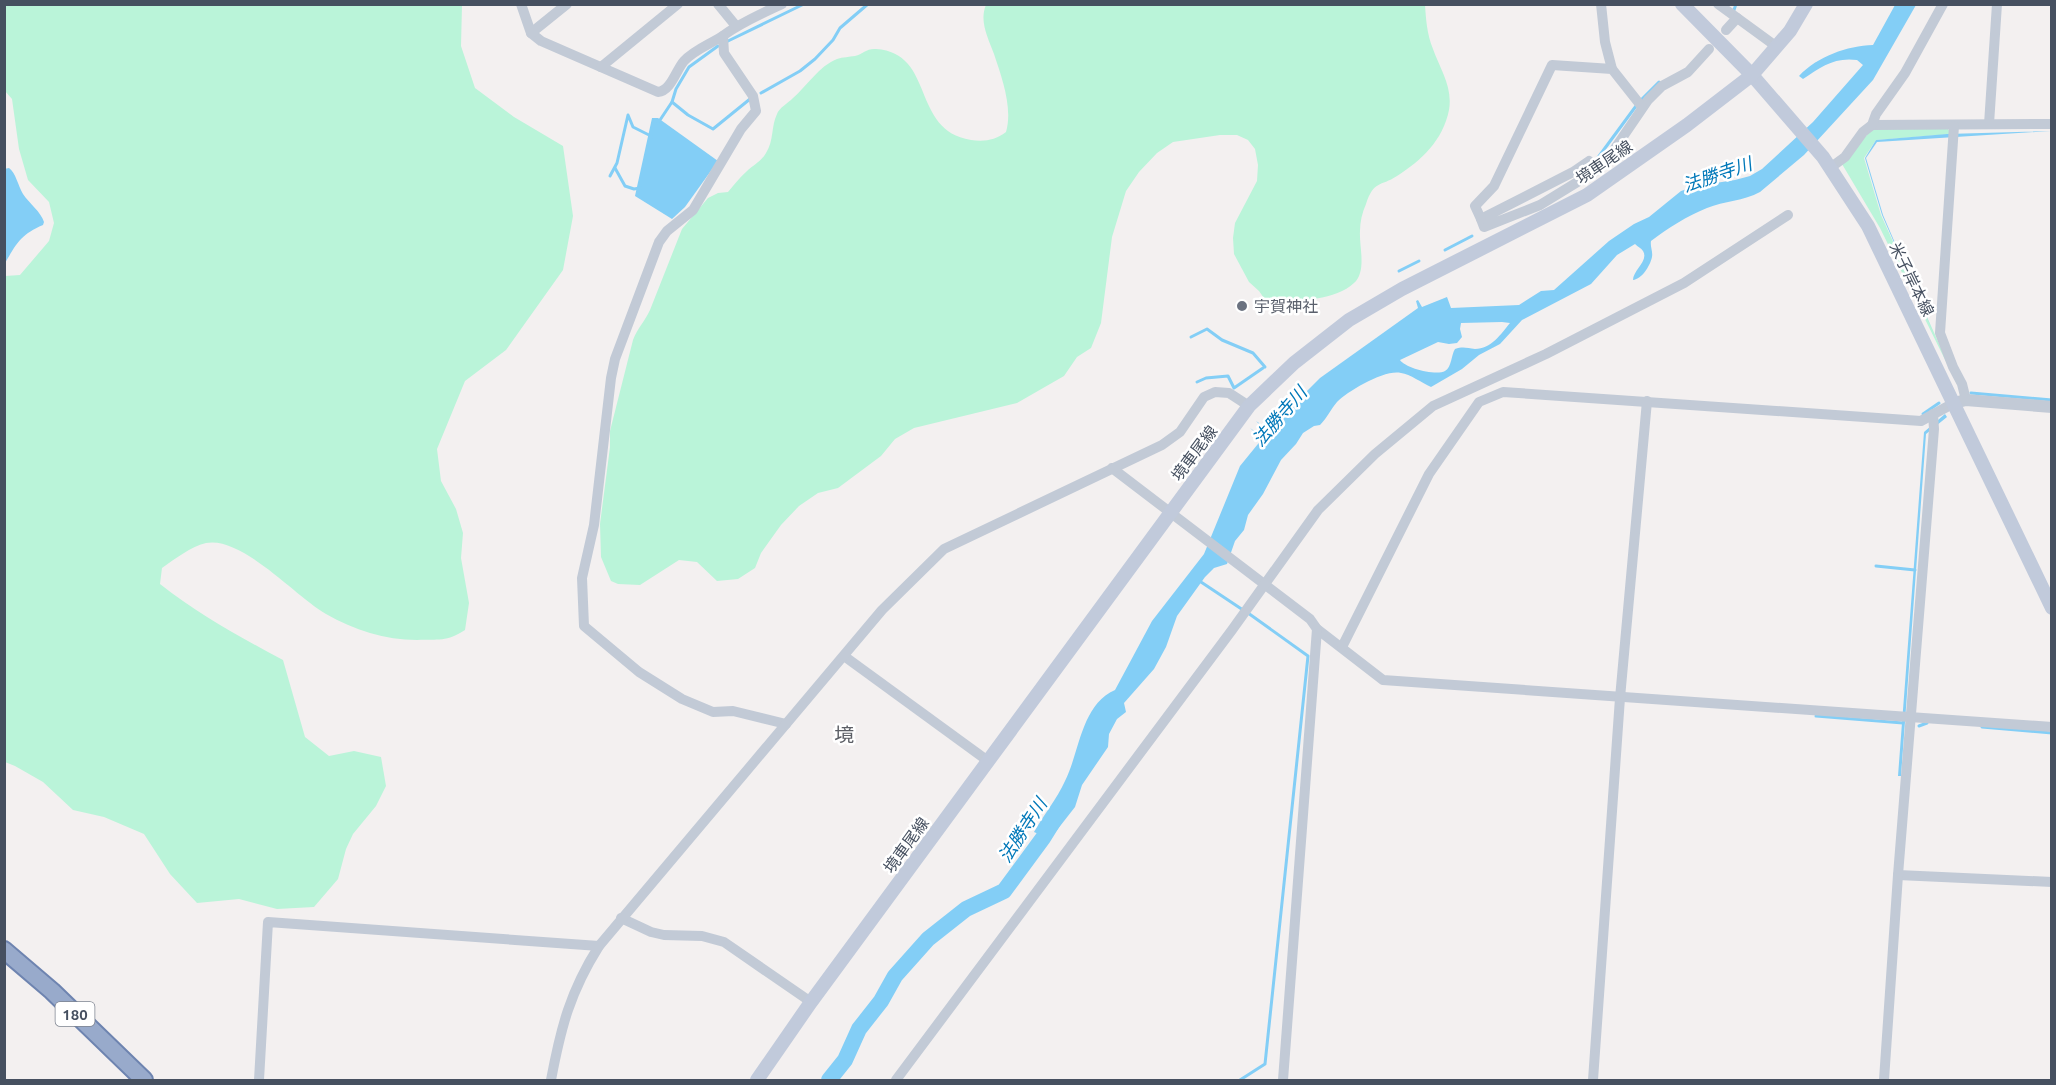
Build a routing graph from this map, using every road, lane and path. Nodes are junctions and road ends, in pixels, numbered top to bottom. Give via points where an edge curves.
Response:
1 (521, 4) edge
2 (567, 4) edge
3 (678, 4) edge
4 (718, 4) edge
5 (782, 4) edge
6 (1601, 4) edge
7 (1682, 4) edge
8 (1718, 4) edge
9 (1806, 4) edge
10 (1943, 4) edge
11 (1997, 4) edge
12 (1737, 18) junction
13 (736, 26) junction
14 (1726, 30) dead end
15 (531, 33) junction
16 (723, 36) junction
17 (1777, 46) junction
18 (1710, 50) dead end
19 (601, 67) junction
20 (1612, 69) junction
21 (1752, 75) junction
22 (1640, 104) junction
23 (1989, 124) junction
24 (2052, 124) edge
25 (1872, 125) junction
26 (1954, 132) junction
27 (1826, 163) junction
28 (1788, 215) dead end
29 (1647, 401) junction
30 (1960, 401) junction
31 (1249, 406) junction
32 (2052, 407) edge
33 (1934, 421) junction
34 (1112, 468) junction
35 (1170, 513) junction
36 (1261, 582) junction
37 (2052, 608) edge
38 (1317, 629) junction
39 (1342, 647) junction
40 (844, 656) junction
41 (1620, 698) junction
42 (1911, 718) junction
43 (786, 724) junction
44 (2052, 728) edge
45 (988, 761) junction
46 (1898, 875) junction
47 (2052, 882) edge
48 (621, 918) junction
49 (599, 946) junction
50 (4, 950) edge
51 (811, 1002) junction
52 (144, 1080) edge
53 (259, 1080) edge
54 (551, 1080) edge
55 (756, 1080) edge
56 (896, 1080) edge
57 (1283, 1080) edge
58 (1593, 1080) edge
59 (1884, 1080) edge

1 - 15 street
2 - 15 street
3 - 19 street
4 - 13 street
5 - 13 street
6 - 20 street
7 - 21 main road, 米子岸本線
8 - 12 street
9 - 17 main road, 境車尾線
10 - 25 street
11 - 23 street
12 - 14 street
12 - 17 street
13 - 16 street
15 - 19 street
16 - 19 street via 684,61 662,92
16 - 43 street via 724,53 753,96 756,111 693,210 659,242 615,359 594,525 582,578 584,626 639,672 682,699 713,712 733,711
17 - 21 main road, 境車尾線
18 - 22 street via 1688,72
20 - 22 street
20 - 22 street via 1552,65 1494,186 1475,206 1484,227 1540,205 1594,166 1605,163
21 - 27 main road, 米子岸本線
21 - 31 main road, 境車尾線 via 1587,195 1349,320 1294,363
23 - 24 street
23 - 26 street
25 - 26 street
25 - 27 street via 1845,157
26 - 30 street via 1940,333 1962,384
27 - 30 main road, 米子岸本線 via 1868,226
28 - 36 street via 1684,283 1546,354 1433,406 1375,454 1318,510
29 - 33 street
29 - 39 street via 1503,392 1479,402 1429,474
29 - 41 street
30 - 32 street
30 - 33 street
30 - 37 main road, 米子岸本線
31 - 34 street via 1229,393 1215,392 1204,397 1180,432 1162,445
31 - 35 main road, 境車尾線
33 - 42 street
34 - 35 street
34 - 40 street via 944,549 882,610
35 - 36 street
35 - 45 main road, 境車尾線
36 - 38 street via 1310,619
36 - 56 street
38 - 39 street
38 - 57 street
39 - 41 street via 1383,680
40 - 43 street
40 - 45 street
41 - 42 street
41 - 58 street
42 - 44 street
42 - 46 street
43 - 48 street
45 - 51 main road, 境車尾線
46 - 47 street
46 - 59 street
48 - 49 street
48 - 51 street via 651,932 724,942
49 - 53 street via 268,922
49 - 54 street via 570,1000
50 - 52 highway, 180
51 - 55 main road, 境車尾線

